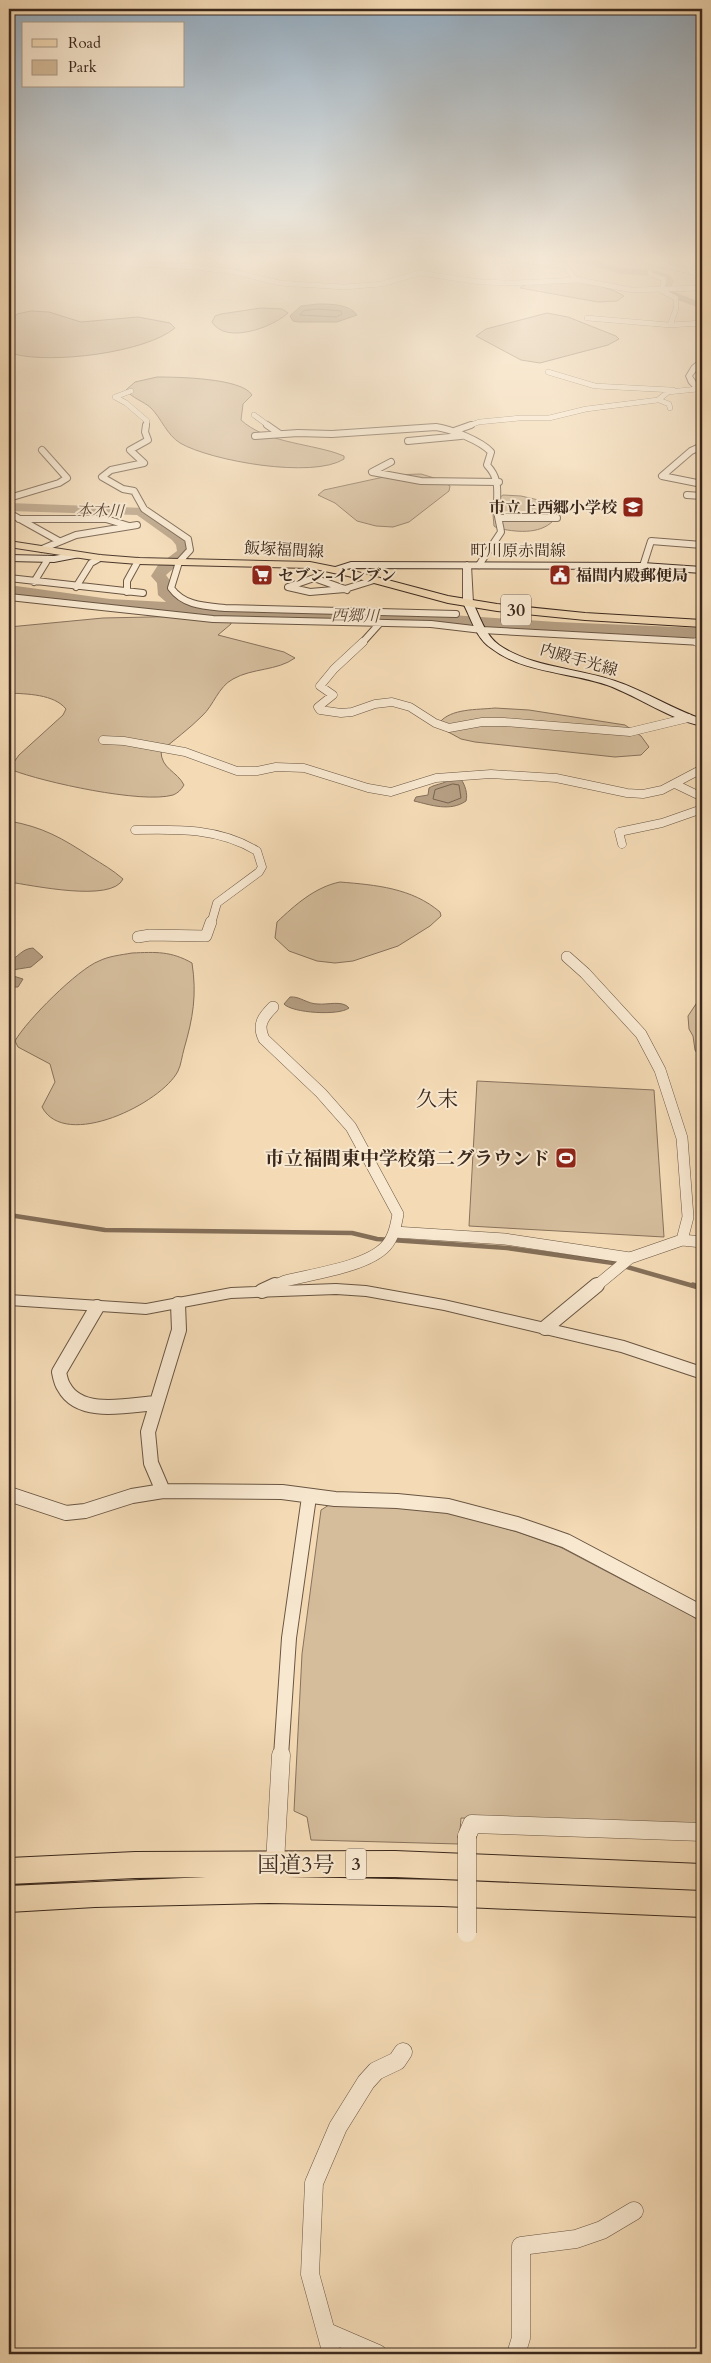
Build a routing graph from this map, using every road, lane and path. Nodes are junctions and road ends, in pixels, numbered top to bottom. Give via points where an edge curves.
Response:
1 (694, 368) edge
2 (548, 372) dead end
3 (617, 389) junction
4 (675, 390) junction
5 (131, 391) dead end
6 (700, 392) edge
7 (609, 393) dead end
8 (659, 400) junction
9 (670, 408) dead end
10 (254, 415) dead end
11 (296, 426) dead end
12 (454, 431) junction
13 (280, 434) junction
14 (332, 434) junction
15 (255, 436) dead end
16 (461, 436) junction
17 (408, 441) dead end
18 (702, 446) edge
19 (42, 450) dead end
20 (391, 462) dead end
21 (499, 482) junction
22 (702, 484) edge
23 (687, 495) dead end
24 (702, 496) edge
25 (9, 498) edge
26 (9, 513) edge
27 (499, 518) junction
28 (557, 518) dead end
29 (20, 519) junction
30 (137, 525) dead end
31 (129, 526) junction
32 (59, 541) junction
33 (9, 544) edge
34 (702, 545) edge
35 (45, 554) junction
36 (9, 558) edge
37 (100, 558) junction
38 (138, 561) junction
39 (174, 562) junction
40 (467, 565) junction
41 (479, 565) junction
42 (643, 566) junction
43 (334, 569) junction
44 (702, 570) edge
45 (9, 578) edge
46 (374, 580) junction
47 (34, 582) junction
48 (76, 587) junction
49 (347, 590) junction
50 (128, 592) junction
51 (143, 593) dead end
52 (9, 596) edge
53 (468, 603) junction
54 (456, 614) dead end
55 (318, 616) junction
56 (476, 616) joint
57 (380, 623) junction
58 (702, 624) edge
59 (482, 629) junction
60 (702, 642) edge
61 (688, 718) junction
62 (702, 723) edge
63 (103, 740) dead end
64 (702, 766) edge
65 (675, 784) junction
66 (702, 797) edge
67 (702, 809) edge
68 (135, 830) dead end
69 (622, 844) dead end
70 (138, 937) dead end
71 (567, 957) dead end
72 (273, 1007) dead end
73 (394, 1232) junction
74 (682, 1240) junction
75 (702, 1242) edge
76 (630, 1258) junction
77 (262, 1291) junction
78 (9, 1300) edge
79 (178, 1304) junction
80 (97, 1307) junction
81 (545, 1328) junction
82 (702, 1373) edge
83 (156, 1403) junction
84 (163, 1491) junction
85 (9, 1494) edge
86 (309, 1497) junction
87 (702, 1613) edge
88 (702, 1832) edge
89 (275, 1863) junction
90 (9, 1871) edge
91 (702, 1877) edge
92 (9, 1899) edge
93 (702, 1904) edge
94 (467, 1934) dead end
95 (403, 2052) dead end
96 (634, 2211) dead end
97 (327, 2332) junction
98 (332, 2354) edge
99 (378, 2354) edge
100 (516, 2354) edge

1 - 6 street via 689,376
2 - 3 street
3 - 4 street
3 - 7 street
4 - 6 street
4 - 8 street
5 - 39 street via 115,397 148,421 145,432 148,440 130,450 144,462 111,470 102,477 123,489 134,491 144,509 188,540 190,550
8 - 9 street via 669,404
8 - 12 street via 586,409 549,418 479,422
10 - 13 street
11 - 14 street
12 - 14 street via 430,426
12 - 16 street
13 - 14 street
13 - 15 street
16 - 17 street
16 - 21 street via 479,442 492,452 487,465
18 - 22 street via 691,451 662,476
19 - 25 street via 67,478
20 - 21 street via 372,472 407,479
21 - 27 street
23 - 24 street
26 - 29 street
27 - 28 street
27 - 41 street via 500,536
29 - 31 street via 106,519
29 - 32 street
30 - 31 street
31 - 32 street
32 - 35 street
33 - 35 main road, 飯塚福間線 / 30
34 - 42 street via 651,541
35 - 36 main road
35 - 37 main road, 飯塚福間線 / 30
35 - 47 street
37 - 38 main road, 飯塚福間線 / 30
37 - 48 street via 91,564
38 - 39 main road, 飯塚福間線 / 30
38 - 50 street via 127,581
39 - 43 main road, 飯塚福間線 / 30 via 275,562
39 - 55 street via 171,588 183,601
40 - 41 main road, 町川原赤間線
40 - 43 main road, 町川原赤間線 via 351,565
40 - 53 street
41 - 42 main road, 町川原赤間線
42 - 44 main road, 町川原赤間線
43 - 46 main road, 飯塚福間線 / 30
45 - 47 street
46 - 49 street
46 - 53 main road, 飯塚福間線 / 30
47 - 48 street
48 - 50 street
49 - 49 street via 302,591 288,587 314,578
50 - 51 street
52 - 55 street via 213,619
53 - 56 main road, 内殿手光線
53 - 58 main road, 飯塚福間線 / 30 via 568,615
54 - 55 street
55 - 57 street
56 - 59 main road, 内殿手光線
57 - 59 street
57 - 61 street via 371,636 326,677 320,686 334,695 318,707 320,710 352,712 392,702 410,707 449,728 504,722 630,732
59 - 60 street
59 - 61 main road, 内殿手光線 via 488,640 503,652 613,684
61 - 62 main road, 内殿手光線
63 - 65 street via 185,752 237,771 304,768 391,792 436,778 491,774 556,778 644,794
64 - 65 street
65 - 66 street
67 - 69 street via 662,823 619,832
68 - 70 street via 168,829 232,838 256,851 262,866 255,877 217,903 206,936
71 - 74 street via 640,1034 660,1070 682,1138 688,1217
72 - 73 street via 259,1025 260,1033 352,1128 398,1214
73 - 76 street via 505,1239
73 - 77 street via 386,1246 372,1256 285,1281
74 - 75 street
74 - 76 street
76 - 81 street
77 - 79 street via 202,1297
77 - 81 street via 366,1291
78 - 80 street
79 - 80 street via 146,1309
79 - 83 street via 180,1330
80 - 83 street via 59,1372 60,1381 78,1402 91,1406
81 - 82 street via 624,1347
83 - 84 street via 148,1432 151,1464
84 - 85 street via 66,1513
84 - 86 street via 282,1492
86 - 87 street via 396,1500 448,1506 517,1524 566,1541
86 - 89 street via 289,1638
88 - 94 street, bridge via 472,1824 467,1836
89 - 90 highway, 国道3号 / 3
89 - 91 highway, 国道3号 / 3 via 405,1864
92 - 93 highway, 国道3号 / 3 via 56,1895 284,1891
95 - 97 street via 396,2061 366,2082 338,2128 314,2182 310,2274
96 - 100 street via 602,2230 576,2239 521,2246 521,2338
97 - 98 street
97 - 99 street

